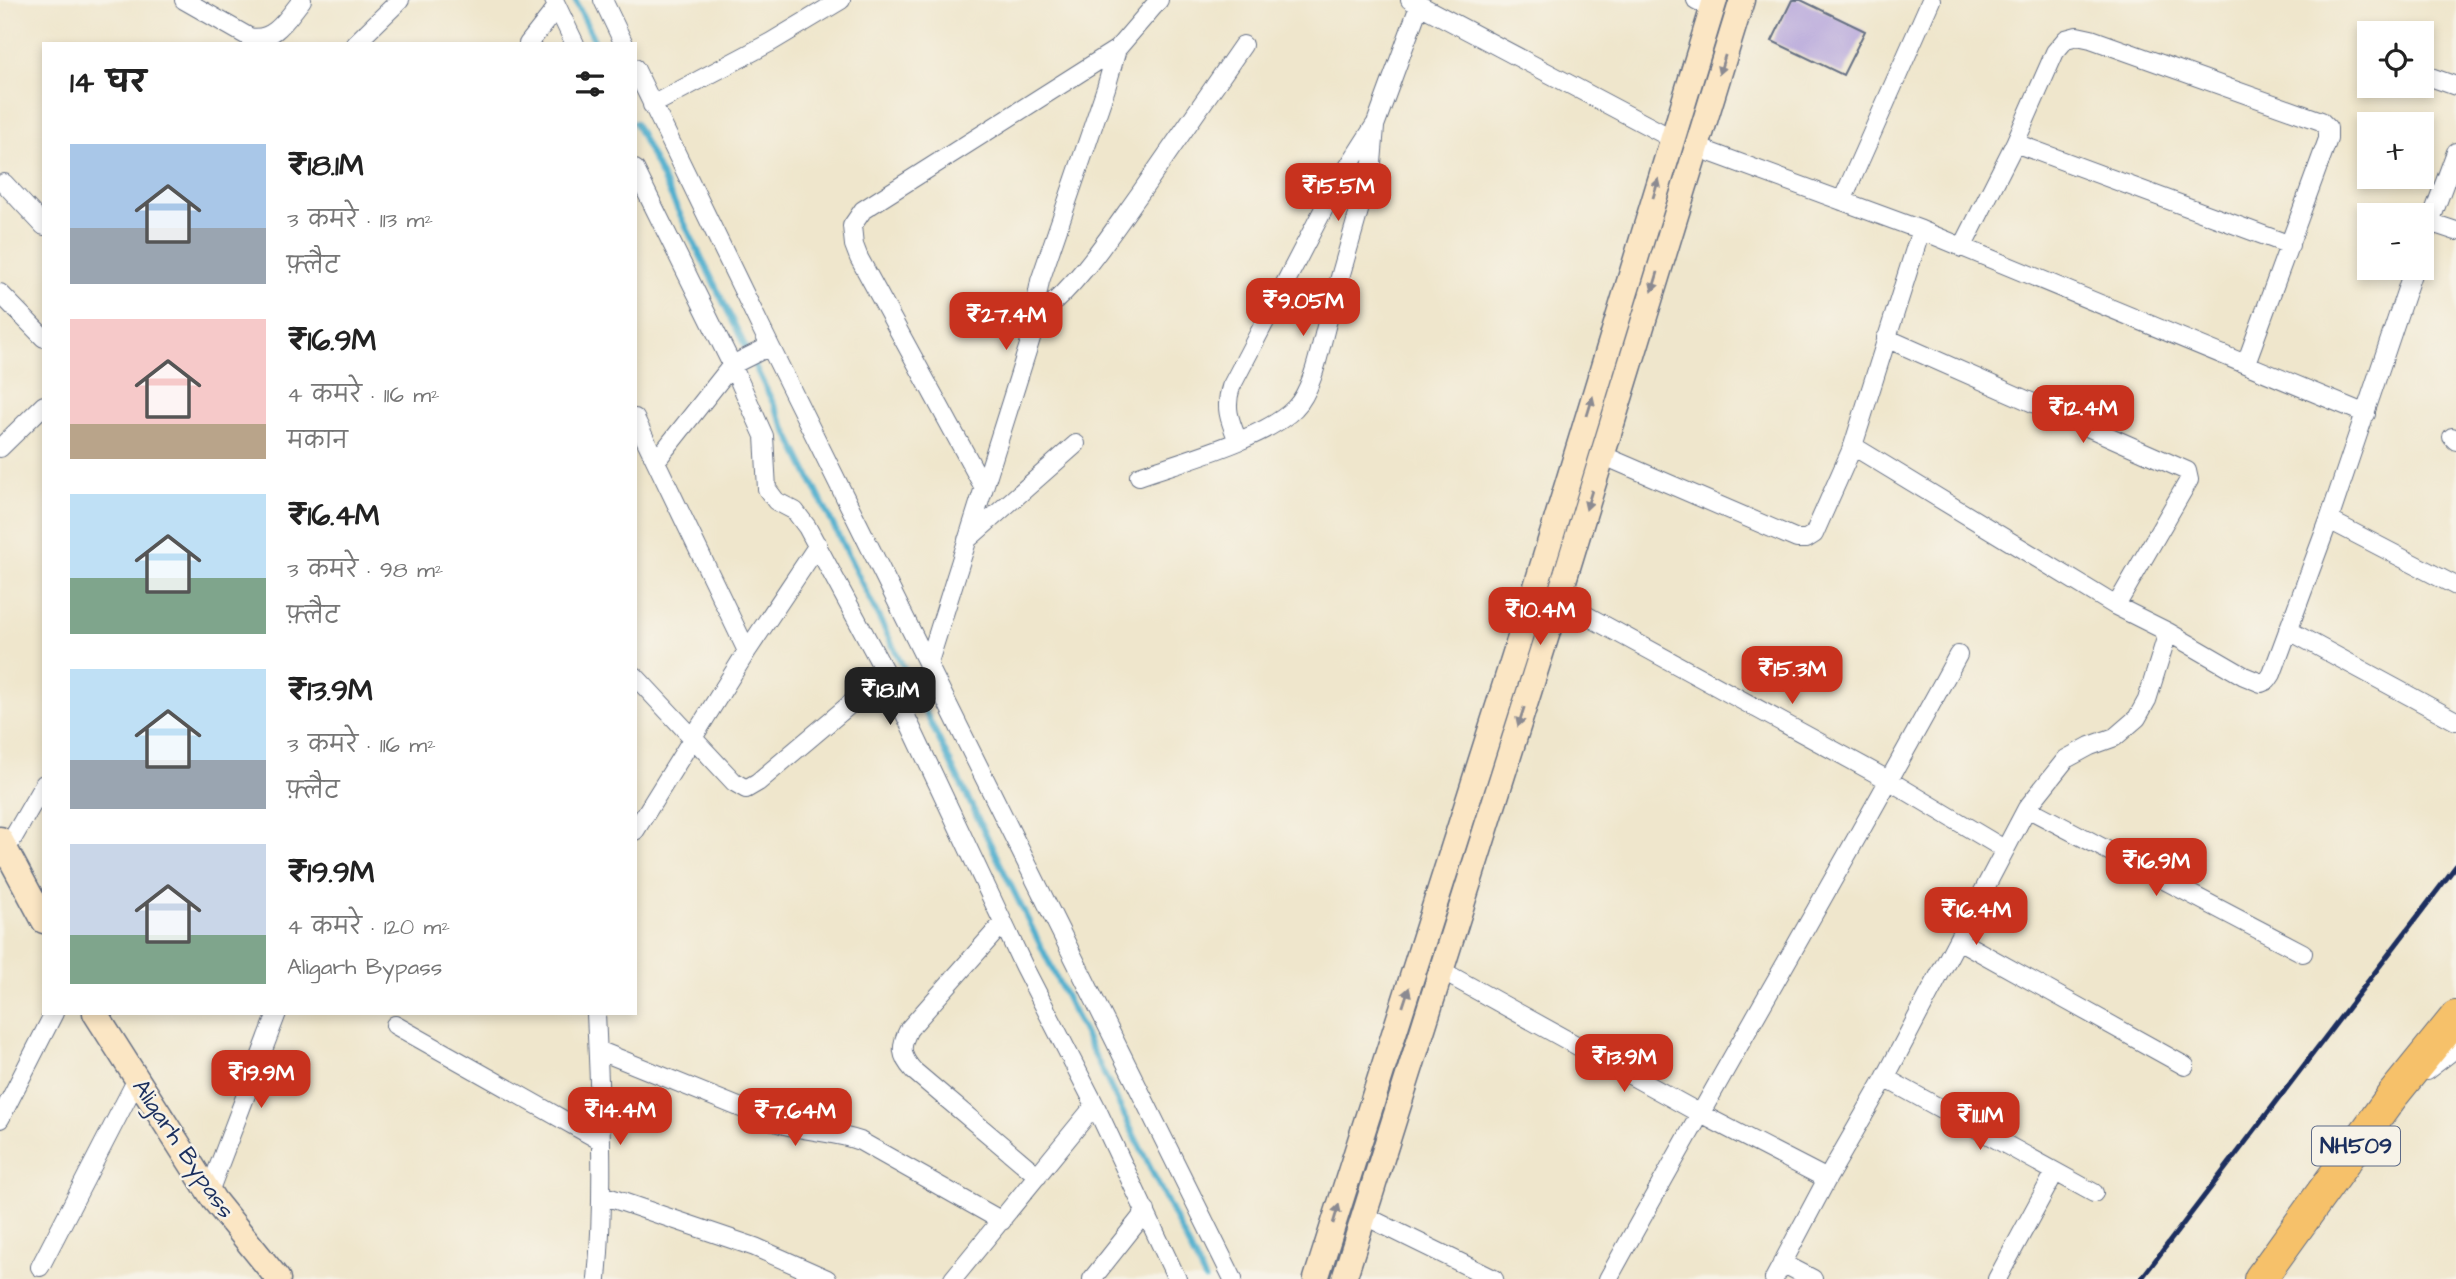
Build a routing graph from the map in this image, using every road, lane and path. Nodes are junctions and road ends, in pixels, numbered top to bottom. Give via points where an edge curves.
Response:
1 (184, 0) edge
2 (302, 0) edge
3 (400, 0) edge
4 (603, 0) edge
5 (841, 0) edge
6 (1159, 0) edge
7 (1742, 0) edge
8 (1931, 0) edge
9 (555, 3) edge
10 (1415, 3) edge
11 (1708, 3) edge
12 (357, 42) edge
13 (529, 42) edge
14 (574, 42) edge
15 (623, 42) edge
16 (1243, 45) dead end
17 (1117, 49) junction
18 (2434, 78) edge
19 (638, 80) edge
20 (2456, 86) edge
21 (652, 105) junction
22 (1376, 123) junction
23 (1671, 138) junction
24 (2015, 143) junction
25 (1696, 147) junction
26 (2456, 152) edge
27 (637, 172) edge
28 (4, 183) dead end
29 (1842, 201) junction
30 (2434, 211) edge
31 (2434, 223) edge
32 (42, 224) edge
33 (1921, 230) junction
34 (2456, 231) edge
35 (2290, 245) junction
36 (1962, 248) junction
37 (2410, 280) edge
38 (0, 293) edge
39 (1038, 316) junction
40 (42, 336) edge
41 (1886, 338) junction
42 (750, 356) junction
43 (2246, 363) junction
44 (42, 407) edge
45 (2366, 414) junction
46 (637, 422) edge
47 (1238, 440) junction
48 (1076, 444) dead end
49 (1853, 446) junction
50 (0, 448) edge
51 (1602, 455) junction
52 (656, 461) junction
53 (1139, 476) dead end
54 (983, 486) junction
55 (2329, 520) junction
56 (967, 540) junction
57 (818, 545) junction
58 (2455, 584) edge
59 (1558, 600) junction
60 (2116, 606) junction
61 (2288, 630) junction
62 (2168, 632) junction
63 (747, 651) junction
64 (1958, 655) dead end
65 (929, 665) junction
66 (886, 674) junction
67 (637, 679) edge
68 (2456, 721) edge
69 (693, 739) junction
70 (1890, 781) junction
71 (42, 787) edge
72 (2027, 808) junction
73 (637, 828) edge
74 (2004, 849) junction
75 (2, 850) edge
76 (42, 918) edge
77 (1003, 923) junction
78 (1958, 940) junction
79 (2303, 954) dead end
80 (1441, 971) junction
81 (53, 1015) edge
82 (96, 1015) edge
83 (276, 1015) edge
84 (596, 1015) edge
85 (2456, 1017) edge
86 (396, 1025) dead end
87 (2456, 1048) edge
88 (598, 1050) junction
89 (2185, 1066) dead end
90 (1885, 1077) junction
91 (136, 1081) junction
92 (2392, 1096) junction
93 (1095, 1105) junction
94 (1699, 1113) junction
95 (0, 1119) edge
96 (601, 1141) junction
97 (2055, 1172) junction
98 (1038, 1176) junction
99 (1826, 1179) junction
100 (209, 1192) junction
101 (2094, 1193) dead end
102 (602, 1195) junction
103 (1146, 1211) junction
104 (1363, 1214) junction
105 (1002, 1221) junction
106 (40, 1267) dead end
107 (1778, 1271) edge
108 (278, 1279) edge
109 (597, 1279) edge
110 (827, 1279) edge
111 (953, 1279) edge
112 (1092, 1279) edge
113 (1177, 1279) edge
114 (1233, 1279) edge
115 (1317, 1279) edge
116 (1344, 1279) edge
117 (1493, 1279) edge
118 (1608, 1279) edge
119 (1813, 1279) edge
120 (1997, 1279) edge
121 (2260, 1279) edge

1 - 2 street via 258,39 276,31
3 - 12 street
4 - 15 street
5 - 21 street via 771,43
6 - 17 street
7 -> 25 main road
8 - 29 street
9 - 13 street
9 - 14 street
10 - 22 street
10 - 23 street
11 - 23 main road
16 - 39 street via 1083,270
17 - 39 street via 1040,281
17 - 54 street via 863,211 852,226 859,258
18 - 20 street
19 - 21 street
21 - 42 street
22 - 47 street via 1334,189 1231,387 1227,413
22 - 47 street via 1368,179 1307,389 1286,416
115 -> 23 main road via 1534,593
24 - 35 street
24 - 35 street via 2055,52 2066,39 2077,36 2320,121 2328,128 2328,139
24 - 36 street
25 - 29 street
25 -> 51 main road
26 - 30 street
27 - 42 street
28 - 32 street
29 - 33 street
31 - 34 street
33 - 36 street
33 - 41 street
35 - 43 street
36 - 43 street
37 - 45 street
38 - 40 street
39 - 54 street
41 - 49 street
41 - 60 street via 2187,471 2189,480
42 - 52 street
42 - 57 street via 766,443 767,489 776,501 795,511
42 - 65 street
43 - 45 street
44 - 50 street
45 - 55 street
46 - 52 street
47 - 53 street
48 - 56 street
49 - 51 street via 1814,534 1806,539
49 - 60 street
51 -> 59 main road
52 - 63 street
54 - 56 street
55 - 58 street
55 - 61 street
56 - 65 street
57 - 63 street
57 - 66 street
59 - 70 street
59 -> 80 main road
60 - 62 street
61 - 62 street via 2272,674 2262,682
61 - 68 street
62 - 72 street via 2137,718 2115,737 2066,759
63 - 69 street
64 - 70 street
65 - 114 street
66 - 69 street via 746,789
66 - 77 street
67 - 69 street
69 - 73 street
70 - 74 street
70 - 94 street
71 - 75 street
72 - 74 street
72 - 79 street
74 - 78 street
75 - 76 main road
77 - 93 street
77 - 98 street via 909,1029 902,1053 914,1071
78 - 89 street
78 - 90 street
80 - 94 street
80 - 104 main road
81 - 95 street
82 - 91 main road, Aligarh Bypass
83 - 100 street
84 - 88 street
85 - 92 highway, NH509
86 - 96 street
87 - 92 street
88 - 96 street
88 - 105 street via 778,1123 860,1141
90 - 97 street
90 - 99 street
91 - 100 main road, Aligarh Bypass
91 - 106 street
92 - 121 highway, NH509
93 - 98 street
93 - 103 street
94 - 99 street
94 - 118 street
96 - 102 street
97 - 101 street
97 - 120 street
98 - 105 street
99 - 107 street
100 - 108 main road, Aligarh Bypass
102 - 109 street
102 - 110 street via 755,1247
103 - 112 street
103 - 113 street
104 - 116 main road
104 - 117 street
105 - 111 street
107 - 119 street

